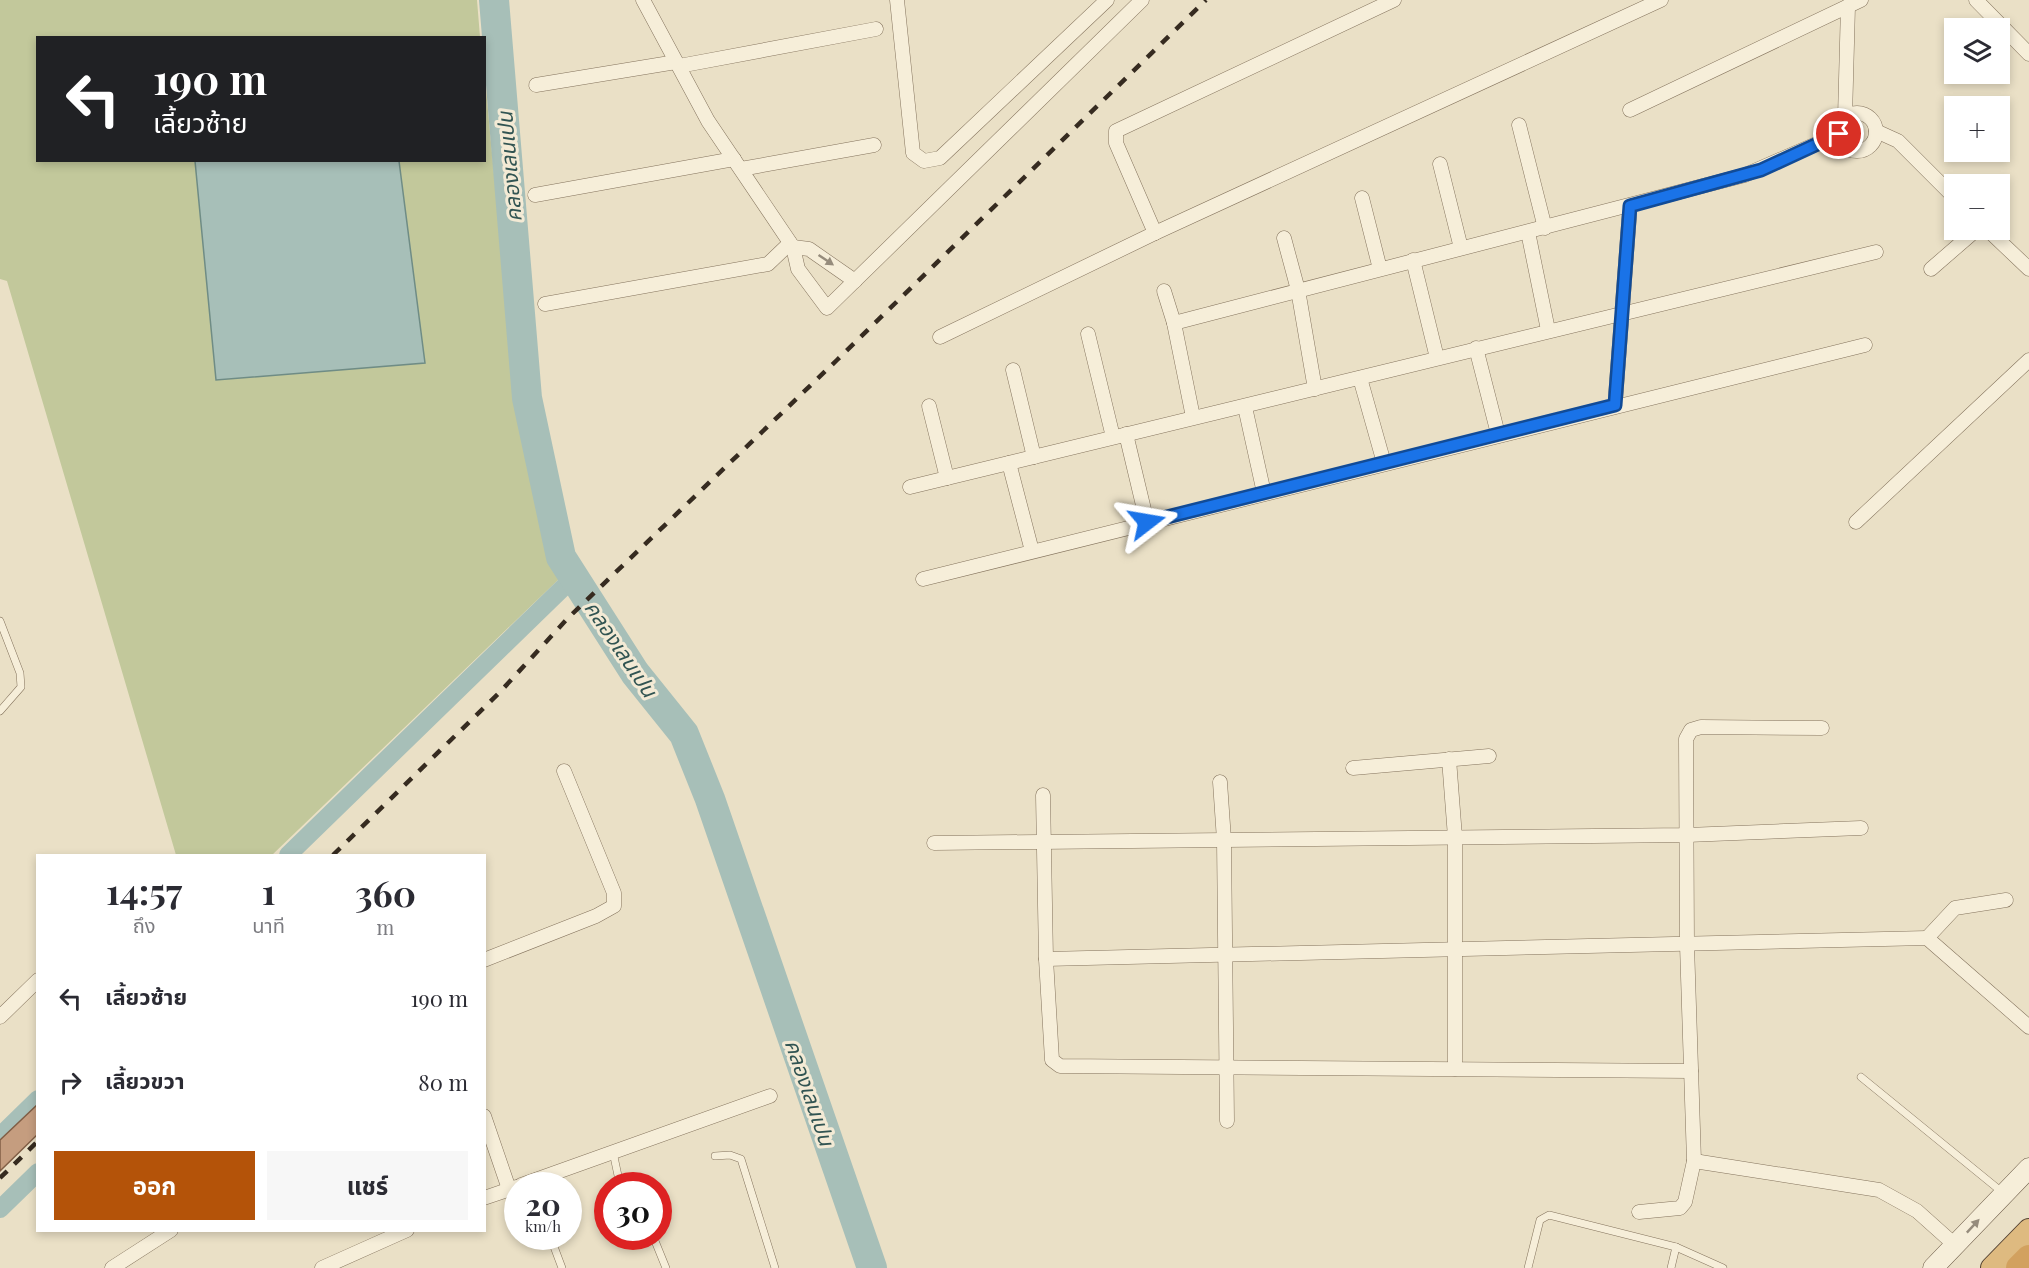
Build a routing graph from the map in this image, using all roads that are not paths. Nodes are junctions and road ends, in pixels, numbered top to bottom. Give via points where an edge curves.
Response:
1 (643, 0) edge
2 (897, 0) edge
3 (1107, 0) edge
4 (1142, 0) edge
5 (1394, 0) edge
6 (1661, 0) edge
7 (1976, 0) edge
8 (1854, 3) edge
9 (876, 29) dead end
10 (2029, 54) edge
11 (677, 64) junction
12 (536, 86) dead end
13 (1630, 110) dead end
14 (1845, 117) junction
15 (1519, 125) dead end
16 (1876, 131) junction
17 (1839, 134) junction
18 (874, 145) dead end
19 (737, 164) junction
20 (1440, 164) dead end
21 (1944, 187) edge
22 (535, 195) dead end
23 (1362, 198) dead end
24 (1630, 206) junction
25 (1545, 228) junction
26 (1528, 232) junction
27 (1155, 233) junction
28 (1284, 238) dead end
29 (1964, 240) edge
30 (1999, 240) edge
31 (792, 245) junction
32 (1461, 248) junction
33 (1876, 252) dead end
34 (1413, 260) junction
35 (1380, 269) junction
36 (1930, 269) dead end
37 (2029, 269) edge
38 (855, 281) junction
39 (1298, 290) junction
40 (1164, 291) dead end
41 (544, 304) dead end
42 (1622, 312) junction
43 (1174, 322) junction
44 (1548, 330) junction
45 (1088, 334) dead end
46 (940, 337) dead end
47 (1865, 345) dead end
48 (1476, 348) junction
49 (1437, 358) junction
50 (2029, 360) edge
51 (1013, 370) dead end
52 (1360, 378) junction
53 (1315, 389) junction
54 (1615, 405) junction
55 (930, 406) dead end
56 (1245, 406) junction
57 (1193, 417) junction
58 (1498, 434) junction
59 (1119, 435) junction
60 (1034, 457) junction
61 (1009, 463) junction
62 (1384, 463) junction
63 (947, 478) junction
64 (910, 487) dead end
65 (1264, 493) junction
66 (1147, 522) junction
67 (1856, 522) dead end
68 (1032, 551) junction
69 (923, 579) dead end
70 (0, 621) edge
71 (0, 711) edge
72 (1822, 728) dead end
73 (1490, 756) dead end
74 (1449, 759) junction
75 (1353, 768) dead end
76 (564, 771) dead end
77 (1220, 782) dead end
78 (1043, 795) dead end
79 (1861, 828) dead end
80 (1687, 835) junction
81 (1455, 837) junction
82 (1224, 840) junction
83 (1044, 842) junction
84 (934, 843) dead end
85 (2006, 900) dead end
86 (1927, 938) junction
87 (1687, 945) junction
88 (1456, 950) junction
89 (1226, 955) junction
90 (486, 959) edge
91 (1046, 960) junction
92 (36, 982) edge
93 (0, 1017) edge
94 (2027, 1021) edge
95 (1226, 1067) junction
96 (1455, 1069) junction
97 (1691, 1071) junction
98 (1861, 1077) dead end
99 (770, 1096) dead end
100 (486, 1120) edge
101 (1227, 1121) dead end
102 (613, 1152) junction
103 (715, 1156) dead end
104 (1694, 1161) junction
105 (2029, 1168) edge
106 (514, 1172) edge
107 (559, 1172) edge
108 (617, 1172) edge
109 (504, 1192) edge
110 (2004, 1194) junction
111 (486, 1197) edge
112 (1639, 1212) dead end
113 (2029, 1230) edge
114 (168, 1232) edge
115 (402, 1232) edge
116 (1955, 1245) junction
117 (1676, 1247) junction
118 (555, 1250) edge
119 (659, 1250) edge
120 (2029, 1258) edge
121 (112, 1268) edge
122 (322, 1268) edge
123 (562, 1268) edge
124 (666, 1268) edge
125 (776, 1268) edge
126 (1528, 1268) edge
127 (1671, 1268) edge
128 (1723, 1268) edge
129 (1933, 1268) edge
130 (1992, 1268) edge
131 (2019, 1268) edge

1 - 11 street
2 - 3 street via 913,153 924,160 940,158
4 - 38 street
5 - 27 street via 1116,131 1116,143
6 - 27 street
7 - 10 street
8 - 13 street
8 - 14 street
9 - 11 street
11 - 12 street
11 - 19 street
14 - 16 street via 1861,113 1874,123
14 - 17 street
15 - 25 street
16 - 17 street via 1870,146 1858,150 1845,146
16 - 21 street via 1898,141
17 - 24 street via 1753,173
18 - 19 street
19 - 22 street
19 - 31 street
20 - 32 street
23 - 35 street
24 - 25 street
24 - 42 street
25 - 26 street
26 - 32 street
26 - 44 street
27 - 46 street
28 - 39 street
29 - 36 street
30 - 37 street
31 -> 38 street via 809,249
31 - 38 street via 798,269 827,308
31 - 41 street via 768,264
32 - 34 street
33 - 42 street
34 - 35 street
34 - 49 street
35 - 39 street
39 - 43 street
39 - 53 street
40 - 43 street
42 - 44 street
42 - 54 street
43 - 57 street
44 - 48 street
45 - 59 street
47 - 54 street
48 - 49 street
48 - 58 street
49 - 52 street
50 - 67 street
51 - 60 street
52 - 53 street
52 - 62 street
53 - 56 street
54 - 58 street
55 - 63 street
56 - 57 street
56 - 65 street
57 - 59 street
58 - 62 street
59 - 60 street
59 - 66 street
60 - 61 street
61 - 63 street
61 - 68 street
62 - 65 street
63 - 64 street
65 - 66 street
66 - 68 street
68 - 69 street
70 - 71 lane via 21,673 21,687
72 - 80 street via 1691,730 1686,739
73 - 74 street
74 - 75 street
74 - 81 street
76 - 90 street via 614,893 614,906
77 - 82 street
78 - 83 street
79 - 80 street
80 - 81 street
80 - 87 street
81 - 82 street
81 - 88 street
82 - 83 street
82 - 89 street
83 - 84 street
83 - 91 street
85 - 86 street via 1955,908
86 - 87 street
86 - 94 street
87 - 88 street
87 - 97 street
88 - 89 street
88 - 96 street
89 - 91 street
89 - 95 street
91 - 95 street via 1054,1064
92 - 93 street
95 - 96 street
95 - 101 street
96 - 97 street
97 - 104 street
98 - 110 lane
99 - 102 street
100 - 106 street
102 - 107 street
102 - 108 lane
103 - 125 lane via 730,1155 741,1160
104 - 112 street via 1685,1202 1680,1208
104 - 116 street via 1879,1190 1917,1211
105 - 110 main road
109 - 111 street
116 -> 110 main road
113 - 130 highway
114 - 121 street
115 - 122 street
116 - 129 main road
117 - 126 lane via 1549,1215 1540,1220
117 - 127 lane
117 - 128 lane
118 - 123 lane
119 - 124 lane
120 - 131 highway

